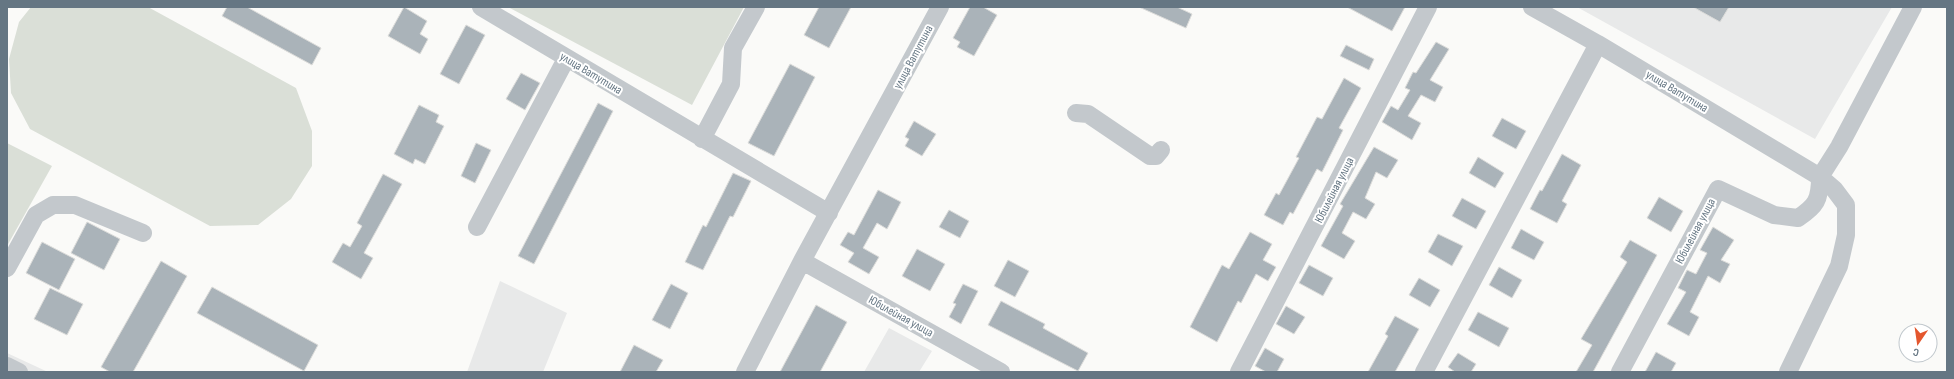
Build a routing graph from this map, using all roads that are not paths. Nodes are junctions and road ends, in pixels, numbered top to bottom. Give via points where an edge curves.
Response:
1 (481, 7) edge
2 (756, 7) edge
3 (940, 7) edge
4 (1428, 7) edge
5 (1532, 7) edge
6 (1913, 7) edge
7 (1598, 44) junction
8 (566, 58) junction
9 (1076, 113) dead end
10 (702, 139) junction
11 (1161, 150) dead end
12 (1820, 177) junction
13 (829, 213) junction
14 (477, 227) dead end
15 (143, 233) dead end
16 (802, 261) junction
17 (7, 268) edge
18 (7, 366) edge
19 (19, 372) edge
20 (745, 372) edge
21 (1000, 372) edge
22 (1239, 372) edge
23 (1424, 372) edge
24 (1620, 372) edge
25 (1788, 372) edge

1 - 8 street, улица Ватутина
2 - 10 street via 733,48 731,84
3 - 13 street, улица Ватутина
4 - 22 street, Юбилейная улица
5 - 7 street, улица Ватутина
6 - 12 street via 1839,147
7 - 12 street, улица Ватутина
7 - 23 street
8 - 10 street, улица Ватутина
8 - 14 street
9 - 11 street via 1088,114 1150,156 1156,156
10 - 13 street, улица Ватутина
12 - 24 street, Юбилейная улица via 1820,193 1813,208 1798,218 1774,215 1718,189
12 - 25 street, улица Ватутина via 1834,189 1846,205 1846,236 1839,266
13 - 16 street, улица Ватутина
15 - 17 street via 75,205 53,205 36,215
16 - 20 street, улица Ватутина
16 - 21 street, Юбилейная улица
18 - 19 street

